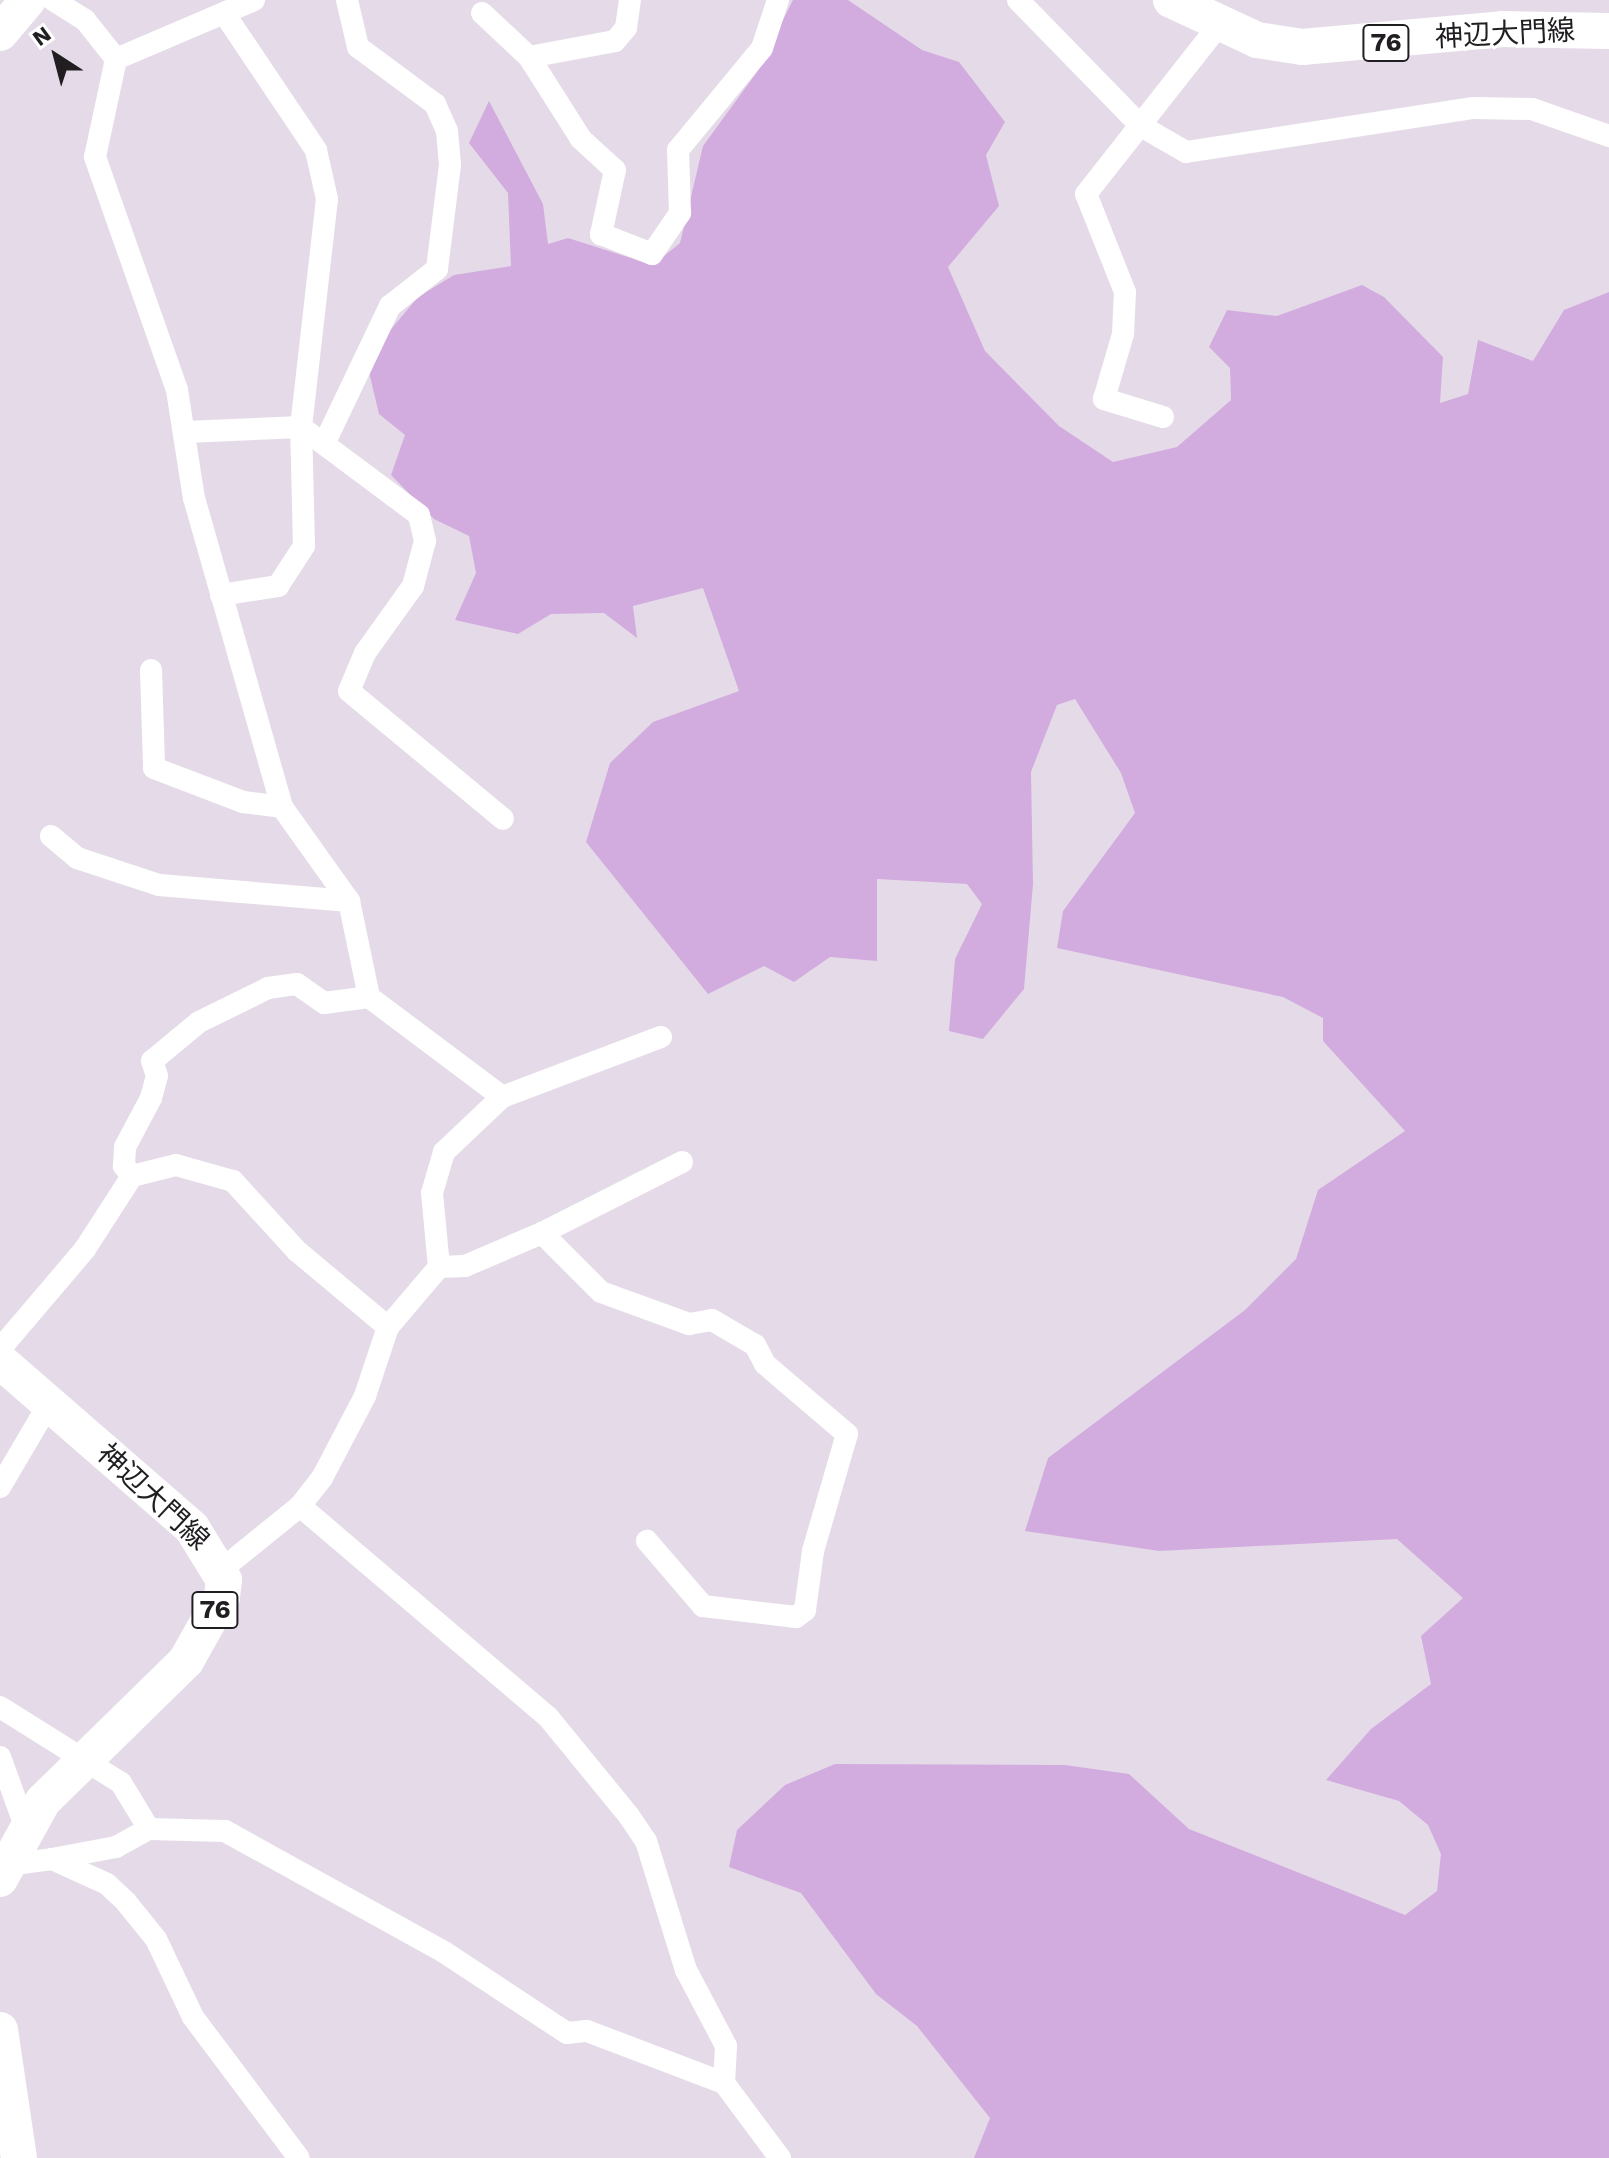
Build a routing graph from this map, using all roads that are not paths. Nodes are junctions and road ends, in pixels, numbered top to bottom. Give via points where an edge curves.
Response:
1 (28, 0) edge
2 (53, 0) edge
3 (254, 0) edge
4 (347, 0) edge
5 (630, 0) edge
6 (778, 0) edge
7 (1018, 0) edge
8 (1171, 0) edge
9 (482, 13) dead end
10 (226, 16) junction
11 (1218, 26) junction
12 (1609, 31) edge
13 (0, 33) edge
14 (529, 57) junction
15 (116, 59) junction
16 (1141, 126) junction
17 (1609, 136) edge
18 (1163, 417) dead end
19 (301, 427) junction
20 (185, 432) junction
21 (325, 442) junction
22 (221, 595) junction
23 (151, 670) dead end
24 (282, 807) junction
25 (503, 819) dead end
26 (51, 836) dead end
27 (349, 901) junction
28 (369, 997) junction
29 (661, 1037) dead end
30 (502, 1097) junction
31 (682, 1162) dead end
32 (132, 1176) junction
33 (542, 1233) junction
34 (439, 1267) junction
35 (388, 1327) junction
36 (0, 1349) edge
37 (0, 1361) edge
38 (50, 1402) junction
39 (0, 1487) edge
40 (300, 1506) junction
41 (647, 1541) dead end
42 (221, 1570) junction
43 (0, 1707) edge
44 (0, 1757) edge
45 (86, 1759) junction
46 (149, 1829) junction
47 (27, 1831) junction
48 (52, 1859) junction
49 (4, 1872) edge
50 (0, 2030) edge
51 (724, 2083) junction
52 (19, 2158) edge
53 (299, 2158) edge
54 (780, 2158) edge

1 - 13 main road
2 - 15 street via 85,20
3 - 10 street
4 - 21 street via 358,47 435,104 447,131 450,165 437,269 390,306
5 - 14 street via 626,28 615,41
6 - 14 street via 757,56 678,150 680,213 652,254 601,234 615,170 581,139
7 - 16 street
8 - 11 main road, 神辺大門線 / 76
9 - 14 street
10 - 15 street
10 - 19 street via 308,137 324,176 322,256
11 - 12 main road, 神辺大門線 / 76 via 1302,47 1502,29
11 - 16 street
15 - 20 street via 95,157 177,390
16 - 17 street via 1201,153 1474,108 1532,109
16 - 18 street via 1086,194 1125,292 1123,334 1104,399
19 - 20 street
19 - 21 street
19 - 22 street via 304,546 278,586
20 - 22 street
21 - 25 street via 419,515 425,541 413,586 365,653 349,691
22 - 24 street
23 - 24 street via 154,768 243,802
24 - 27 street
26 - 27 street via 77,858 159,885
27 - 28 street
28 - 30 street
28 - 32 street via 324,1003 297,984 268,988 199,1022 152,1061 157,1076 151,1098 125,1147 124,1166
29 - 30 street
30 - 34 street via 438,1163 432,1193
31 - 33 street
32 - 35 street via 176,1165 220,1173
32 - 36 street via 85,1249
33 - 34 street via 465,1266
33 - 41 street via 601,1292 689,1324 712,1320 755,1345 765,1364 847,1434 813,1551 805,1610 796,1617 703,1606
34 - 35 street
35 - 40 street via 344,1442
37 - 38 main road, 神辺大門線 / 76
38 - 39 street
38 - 42 main road, 神辺大門線 / 76 via 192,1528
40 - 42 street
40 - 51 street via 548,1717 629,1816 646,1841 686,1970 726,2046
42 - 45 main road, 神辺大門線 / 76 via 222,1597 186,1661
43 - 45 street
44 - 47 street
45 - 46 street via 121,1783
45 - 47 main road, 神辺大門線 / 76 via 43,1801
46 - 48 street via 116,1847
46 - 51 street via 225,1831 444,1952 567,2033 587,2031
47 - 49 main road, 神辺大門線 / 76
48 - 49 street
48 - 53 street via 107,1884 146,1926 193,2017
50 - 52 main road
51 - 54 street

